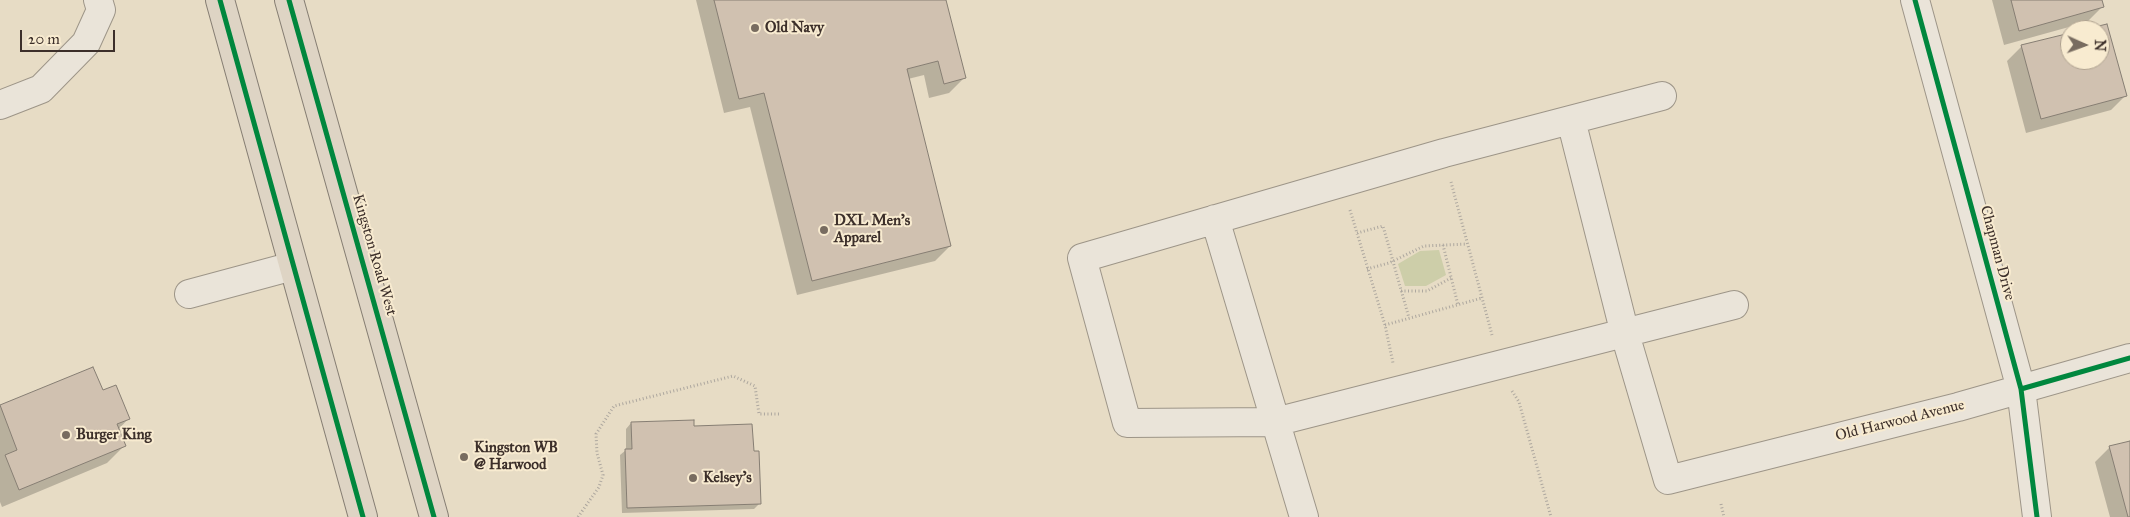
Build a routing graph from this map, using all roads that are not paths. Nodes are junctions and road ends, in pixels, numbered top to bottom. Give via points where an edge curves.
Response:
1 (98, 0) edge
2 (220, 0) edge
3 (289, 0) edge
4 (1915, 0) edge
5 (1662, 96) dead end
6 (0, 105) edge
7 (1571, 120) junction
8 (1215, 220) junction
9 (293, 266) junction
10 (190, 294) dead end
11 (1734, 305) dead end
12 (1625, 334) junction
13 (2130, 358) edge
14 (2021, 389) junction
15 (1275, 422) junction
16 (363, 517) edge
17 (434, 517) edge
18 (1304, 517) edge
19 (2037, 517) edge

1 - 6 street via 101,10 86,43 41,89
2 - 9 main road
3 - 17 main road, Kingston Road West
4 - 14 street, Chapman Drive
5 - 7 street
7 - 8 street via 1444,153
7 - 12 street
8 - 15 street
8 - 15 street via 1082,258 1127,423
9 - 10 street
9 - 16 main road
11 - 12 street
12 - 14 street, Old Harwood Avenue via 1668,480
12 - 15 street
13 - 14 street, Old Harwood Avenue
14 - 19 street, Chapman Drive
15 - 18 street

